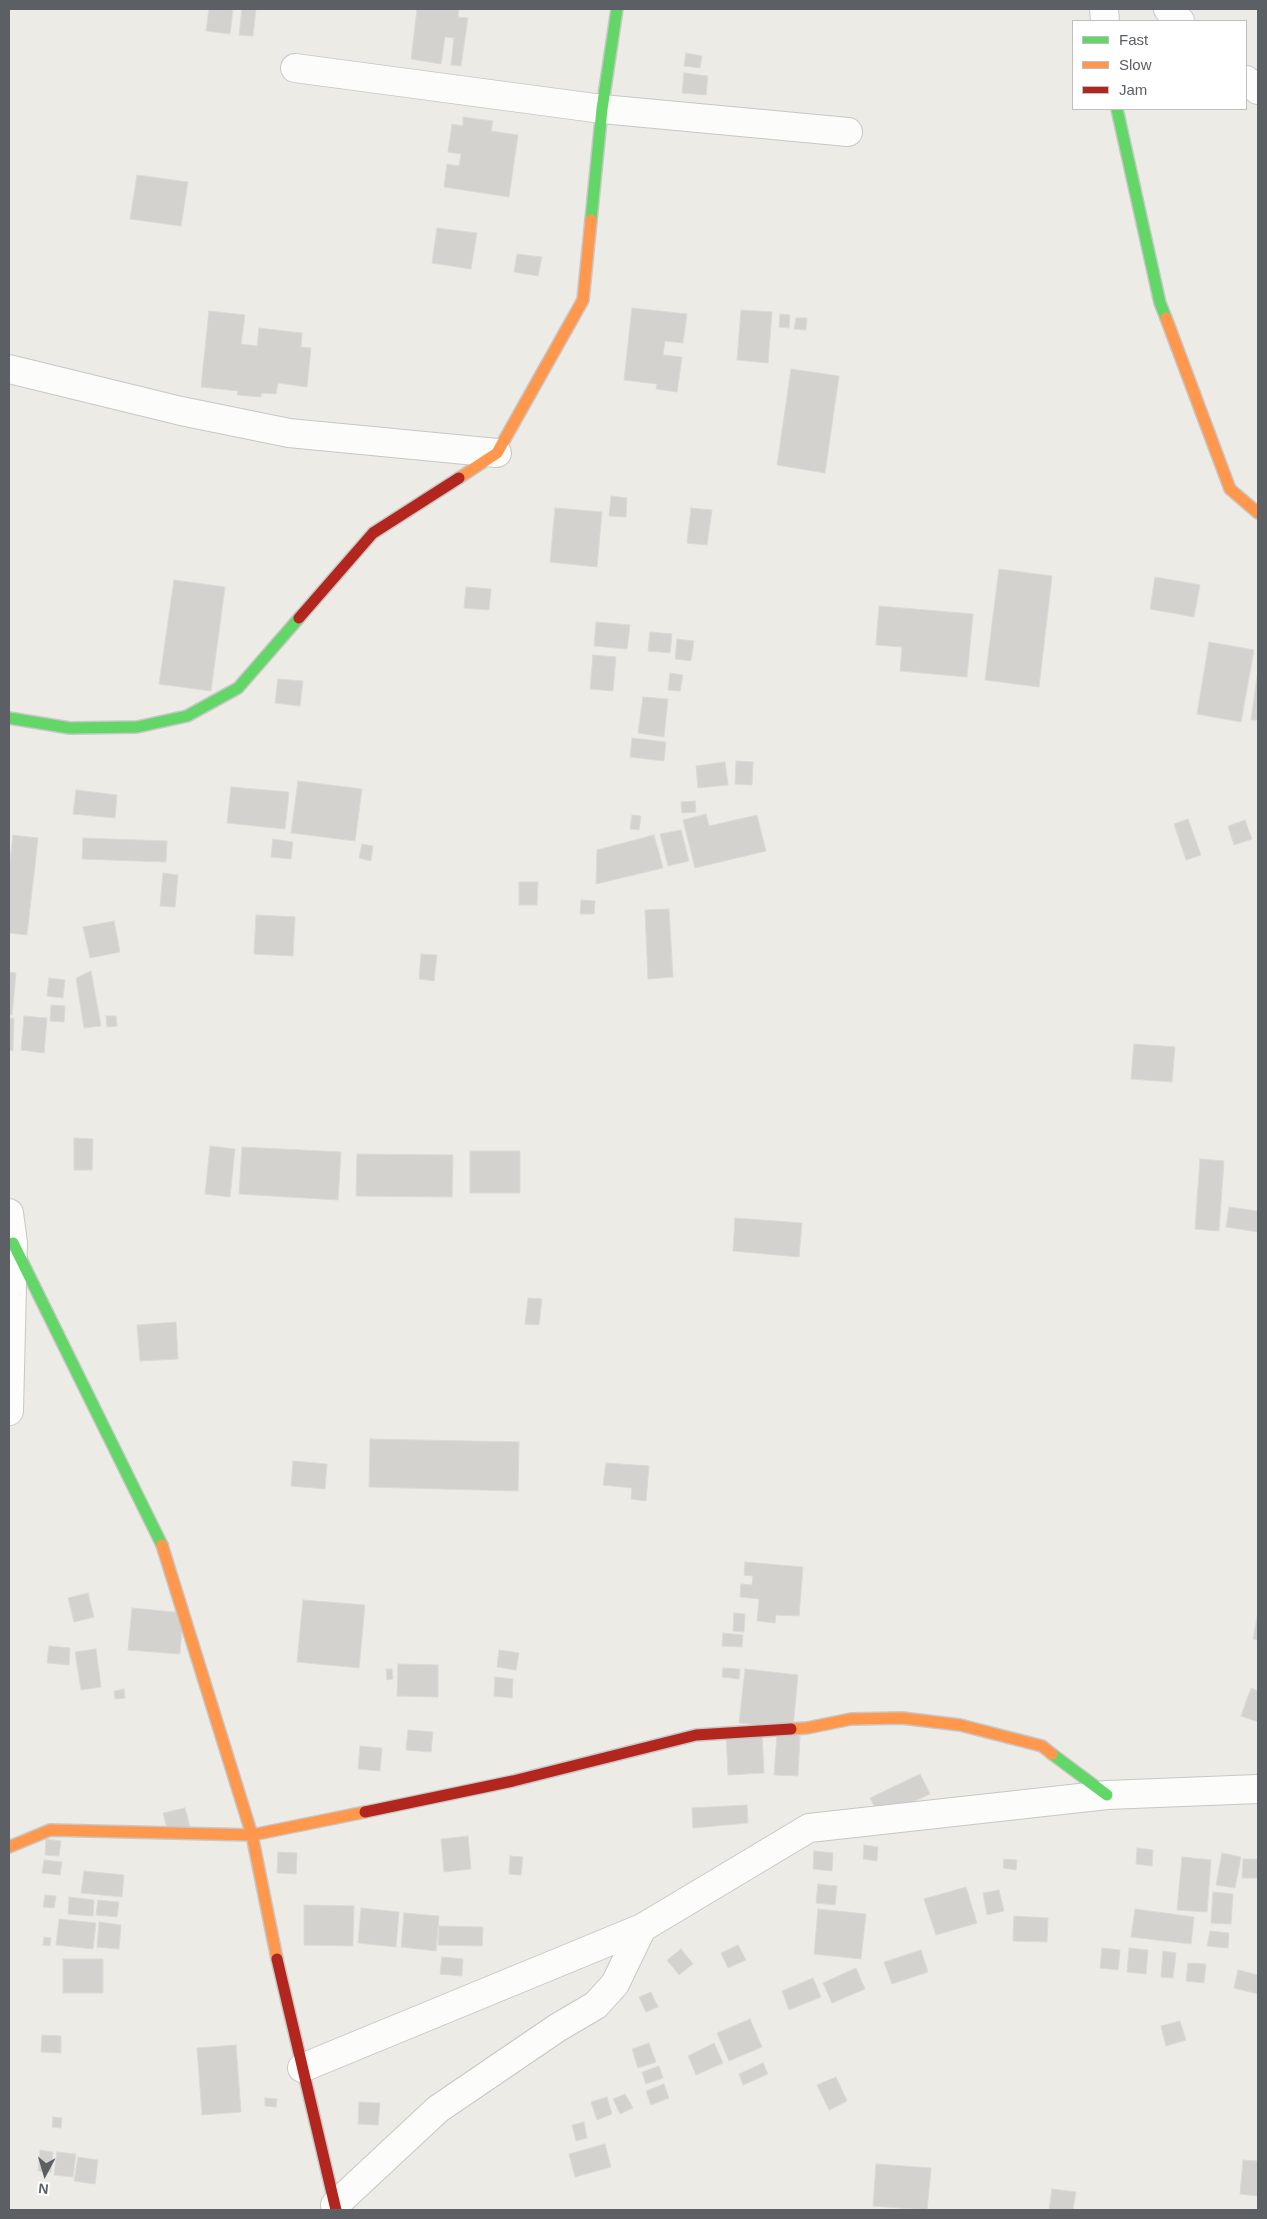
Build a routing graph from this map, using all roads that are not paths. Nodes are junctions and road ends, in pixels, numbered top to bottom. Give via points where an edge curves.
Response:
1 (617, 9) edge
2 (1168, 9) edge
3 (1179, 20) edge
4 (295, 68) dead end
5 (1247, 81) edge
6 (1258, 90) edge
7 (602, 110) junction
8 (1117, 110) edge
9 (848, 132) dead end
10 (9, 369) edge
11 (497, 453) junction
12 (1258, 513) edge
13 (9, 718) edge
14 (9, 1212) edge
15 (13, 1243) junction
16 (9, 1412) edge
17 (1258, 1789) edge
18 (1107, 1795) junction
19 (252, 1835) junction
20 (9, 1847) edge
21 (642, 1928) junction
22 (302, 2068) junction
23 (336, 2208) edge

1 - 7 street
2 - 3 street
4 - 7 street
5 - 6 street
7 - 9 street
7 - 11 street via 584,300
8 - 12 street via 1160,303 1230,489
10 - 11 street via 181,411 289,433
11 - 13 street via 373,533 238,688 187,716 137,726 70,728
14 - 15 street
15 - 16 street
15 - 19 street via 166,1553
17 - 18 street
18 - 19 street via 1042,1746 960,1725 902,1718 851,1720 807,1728 696,1735 513,1781
18 - 21 street via 809,1828
19 - 20 street via 50,1830
19 - 22 street
21 - 22 street
21 - 23 street via 615,1984 596,2005 438,2109
22 - 23 street

